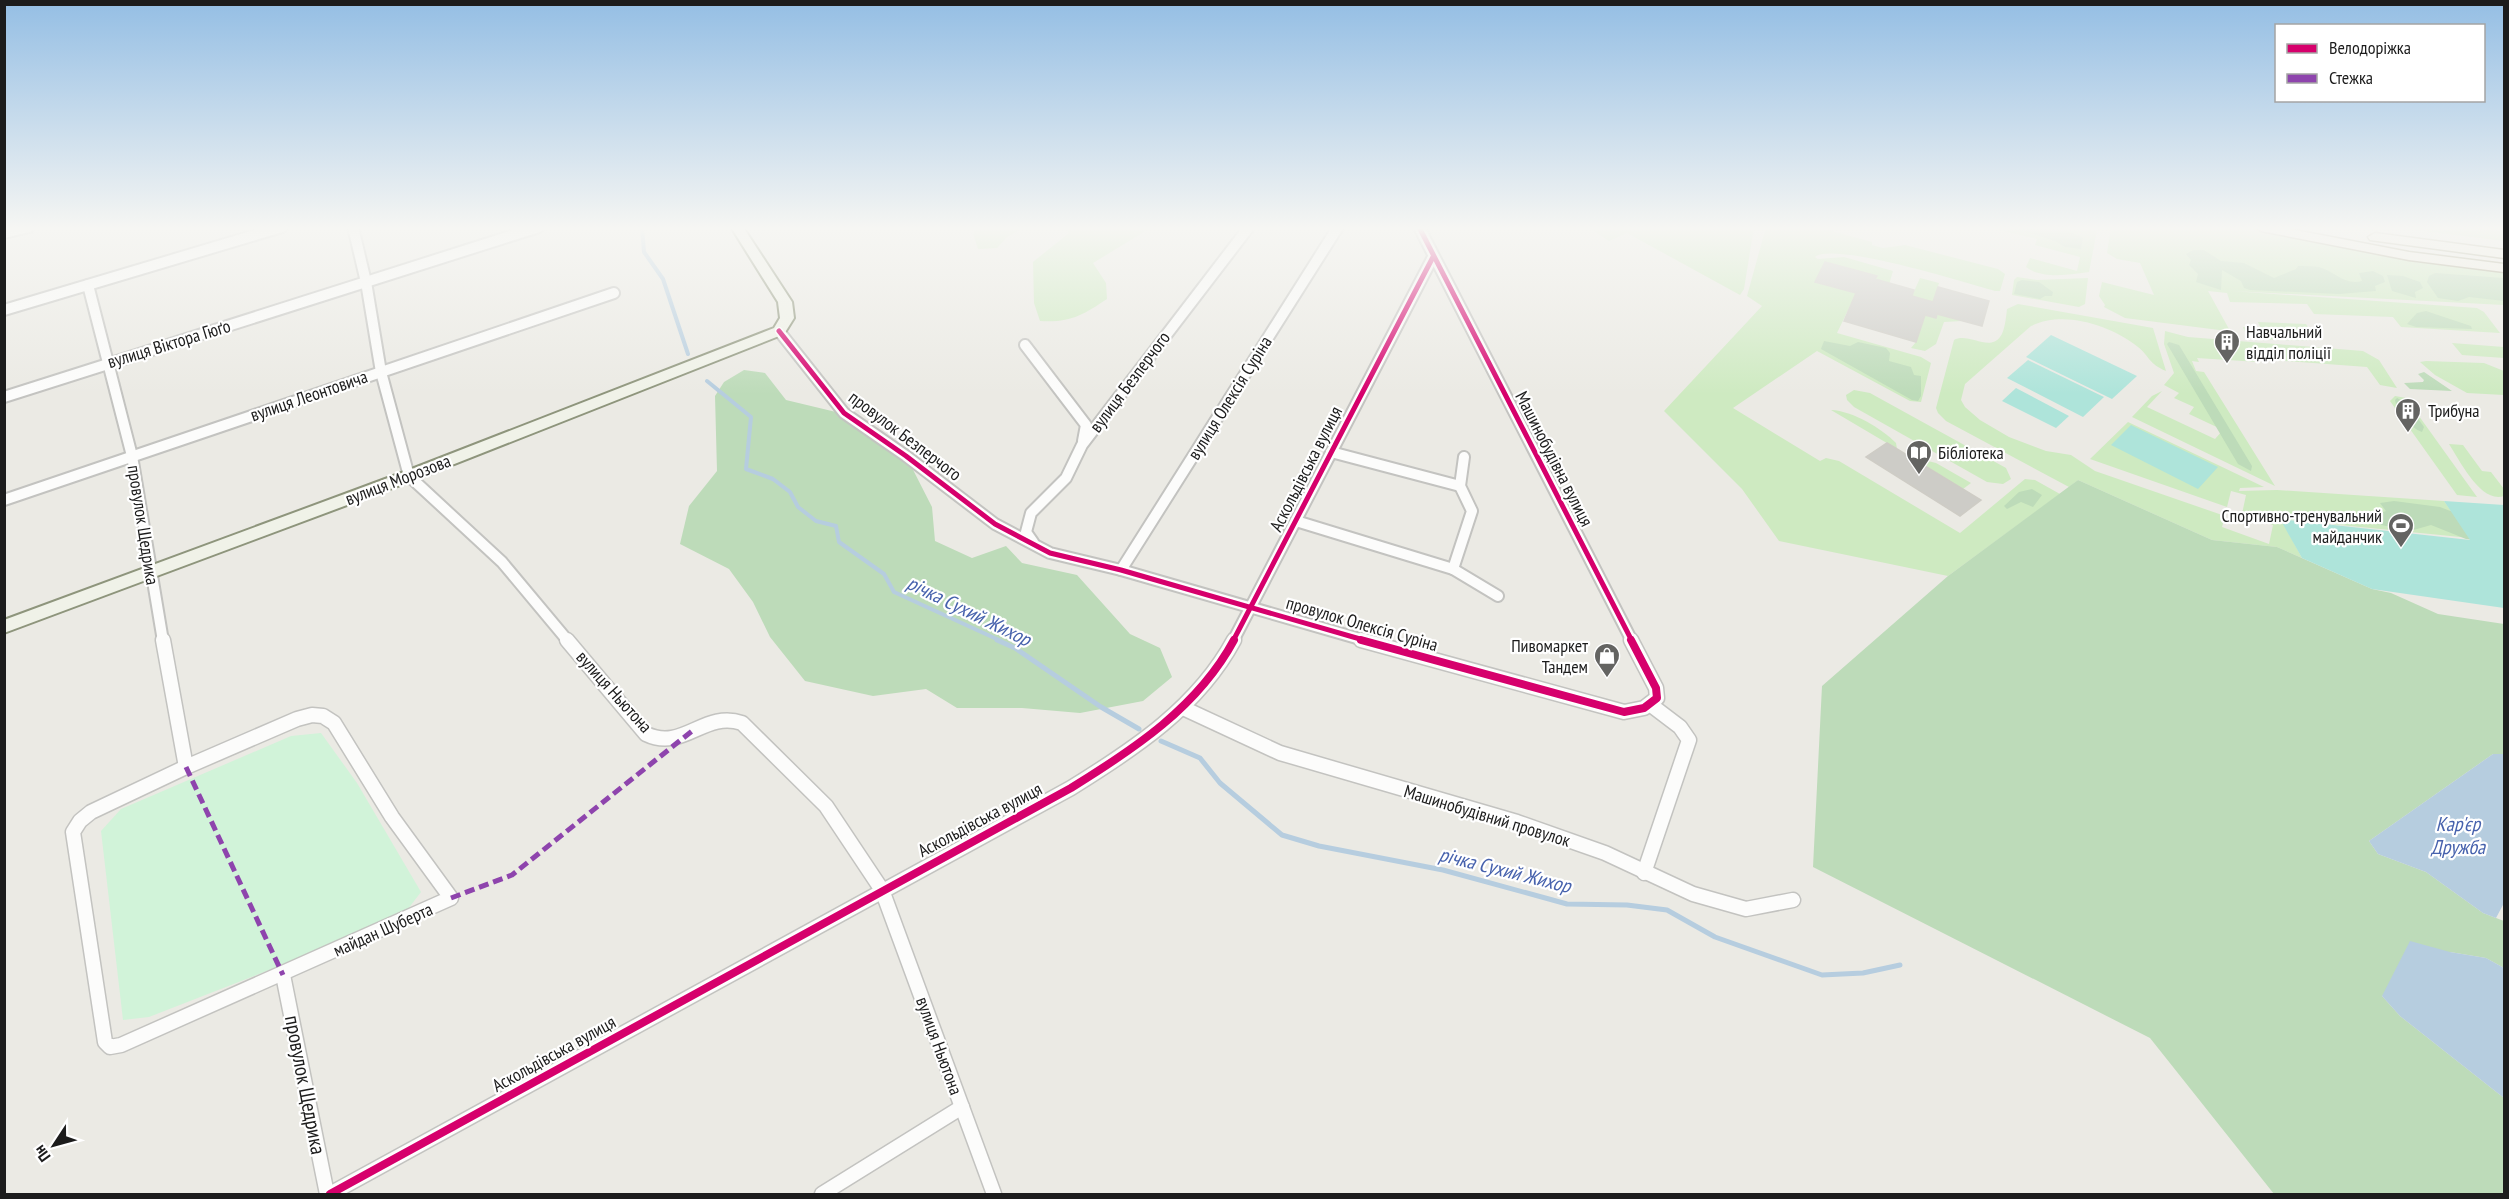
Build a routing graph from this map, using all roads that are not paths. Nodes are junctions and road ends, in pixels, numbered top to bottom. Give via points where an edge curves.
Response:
1 (366, 282) edge
2 (95, 283) edge
3 (363, 283) edge
4 (773, 283) edge
5 (1206, 283) edge
6 (1303, 283) edge
7 (1420, 283) edge
8 (1446, 283) edge
9 (88, 285) junction
10 (614, 293) dead end
11 (4, 310) edge
12 (783, 327) junction
13 (1025, 345) dead end
14 (107, 363) junction
15 (381, 372) junction
16 (4, 396) edge
17 (1082, 445) junction
18 (1332, 452) junction
19 (132, 456) junction
20 (1464, 457) dead end
21 (409, 476) junction
22 (1460, 486) junction
23 (4, 500) edge
24 (1296, 521) junction
25 (1033, 542) junction
26 (1453, 569) junction
27 (1121, 570) junction
28 (150, 572) junction
29 (1498, 596) dead end
30 (1250, 609) junction
31 (4, 627) edge
32 (1651, 705) junction
33 (1183, 708) junction
34 (186, 767) junction
35 (1644, 873) junction
36 (882, 890) junction
37 (1793, 900) dead end
38 (283, 975) junction
39 (962, 1107) junction
40 (329, 1194) edge
41 (822, 1194) edge
42 (994, 1194) edge

1 - 15 street
2 - 9 street
3 - 14 street, вулиця Віктора Гюґо
4 - 12 main road via 788,313
5 - 17 street, вулиця Безперчого
6 - 27 street, вулиця Олексія Суріна
7 - 18 street, Аскольдівська вулиця
8 - 32 street, Машинобудівна вулиця via 1656,688 1657,698
9 - 11 street
9 - 14 street, провулок Щедрика
10 - 15 street, вулиця Леонтовича
12 - 21 main road, вулиця Морозова
12 - 25 street, провулок Безперчого via 844,413 995,524
13 - 17 street via 1086,424
14 - 16 street, вулиця Віктора Гюґо
14 - 19 street, провулок Щедрика
15 - 19 street, вулиця Леонтовича
15 - 21 street
17 - 25 street, вулиця Безперчого via 1066,478 1031,513 1026,532
18 - 22 street
18 - 24 street, Аскольдівська вулиця
19 - 23 street, вулиця Леонтовича
19 - 28 street, провулок Щедрика
20 - 22 street
21 - 28 main road, вулиця Морозова
21 - 36 street, вулиця Ньютона via 502,562 646,734 659,740 674,738 720,718 731,717 742,723 826,806
22 - 26 street via 1472,511
24 - 26 street
24 - 30 street, Аскольдівська вулиця
25 - 27 street, провулок Олексія Суріна via 1050,553
26 - 29 street
27 - 30 street, провулок Олексія Суріна
28 - 31 main road, вулиця Морозова
28 - 34 street, провулок Щедрика
30 - 32 street, провулок Олексія Суріна via 1618,711
30 - 33 street, Аскольдівська вулиця via 1221,664
32 - 35 street via 1680,727 1689,740
33 - 35 street, Машинобудівний провулок via 1280,753 1517,822 1605,853
33 - 36 street, Аскольдівська вулиця via 1127,754 1071,788
34 - 38 street, майдан Шуберта via 91,812 73,832 105,1042 110,1047 121,1045
34 - 38 street, майдан Шуберта via 297,719 323,716 334,723 392,817 451,898
35 - 37 street, Машинобудівний провулок via 1693,894 1746,909
36 - 39 street, вулиця Ньютона
36 - 40 street, Аскольдівська вулиця
38 - 40 street, провулок Щедрика
39 - 41 street
39 - 42 street, вулиця Ньютона

